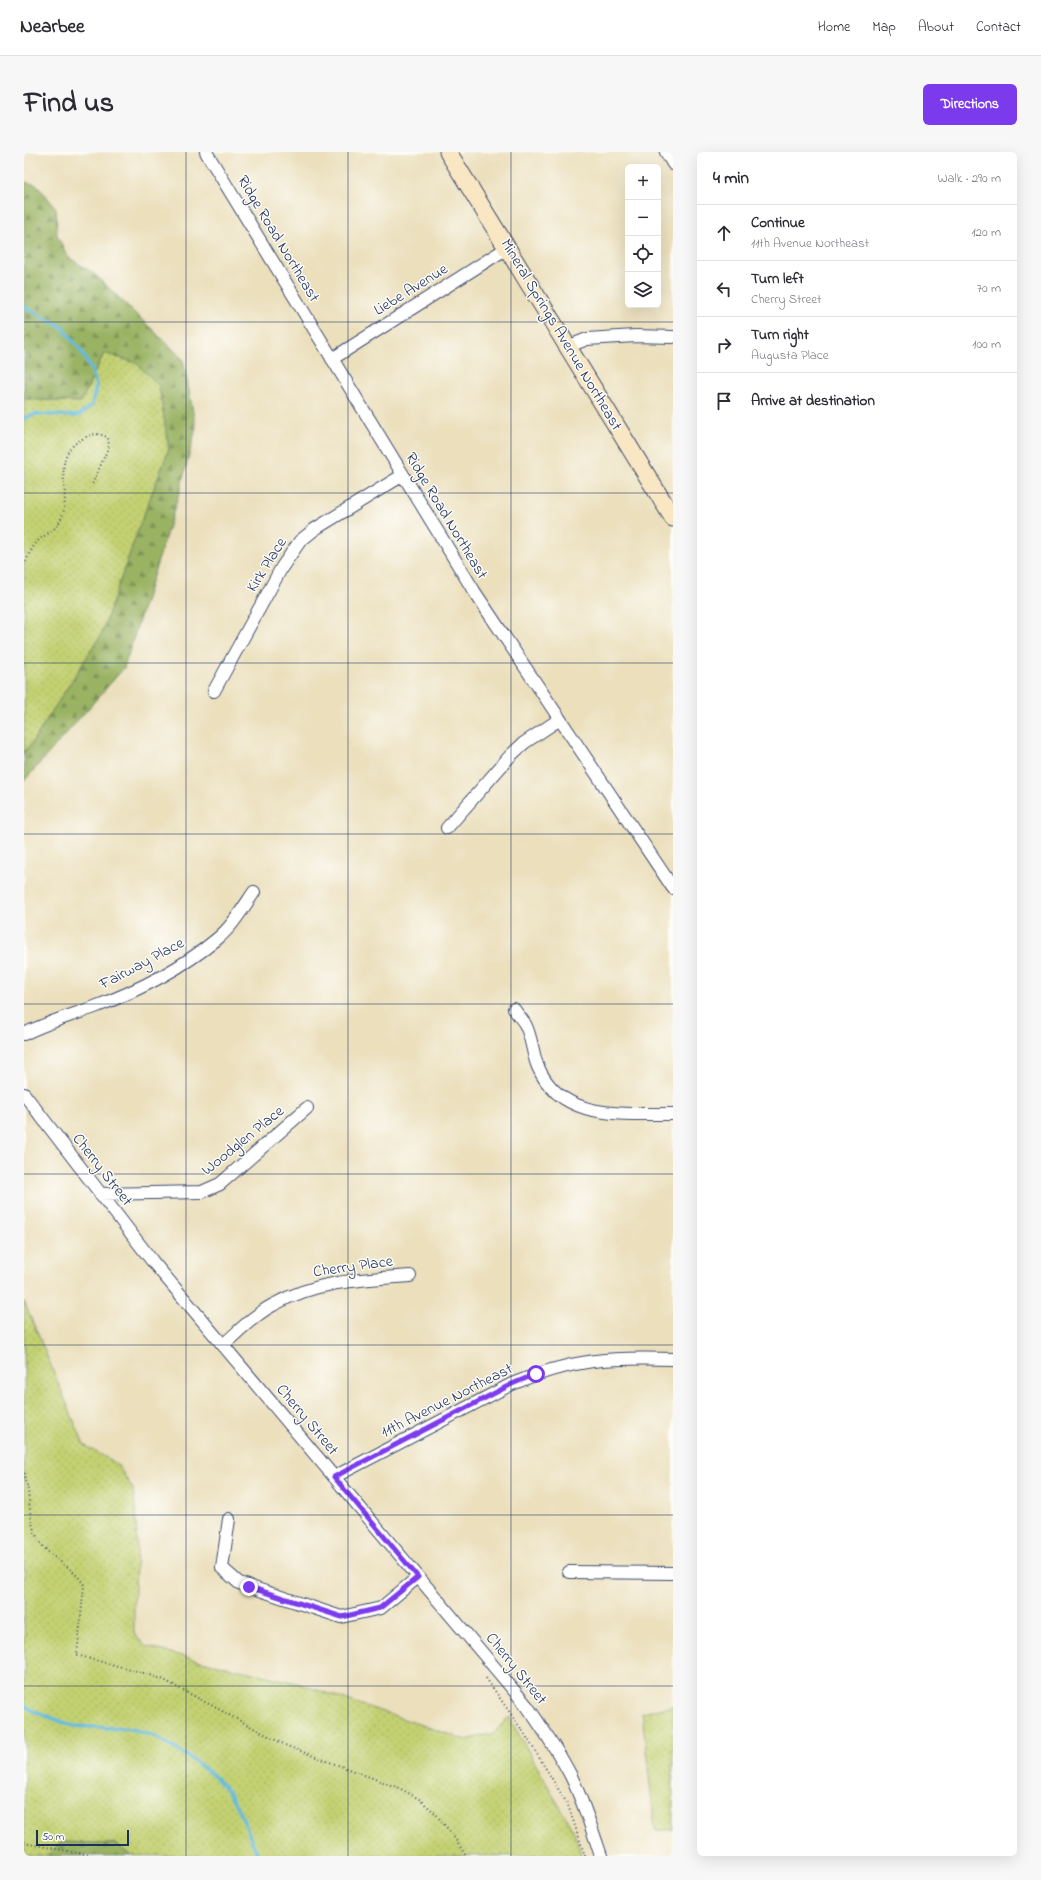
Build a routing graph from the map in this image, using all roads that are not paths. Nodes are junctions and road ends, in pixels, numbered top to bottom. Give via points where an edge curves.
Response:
1 (206, 152) edge
2 (448, 152) edge
3 (666, 152) edge
4 (673, 164) edge
5 (507, 248) junction
6 (673, 337) edge
7 (567, 348) junction
8 (332, 359) junction
9 (403, 475) junction
10 (673, 518) edge
11 (214, 691) dead end
12 (560, 719) junction
13 (447, 828) dead end
14 (673, 888) edge
15 (254, 892) dead end
16 (514, 1009) dead end
17 (24, 1034) edge
18 (24, 1094) edge
19 (307, 1108) dead end
20 (673, 1114) edge
21 (100, 1194) junction
22 (410, 1276) dead end
23 (223, 1346) junction
24 (673, 1359) edge
25 (334, 1477) junction
26 (229, 1519) dead end
27 (569, 1572) dead end
28 (673, 1573) edge
29 (418, 1577) junction
30 (601, 1856) edge

1 - 8 street, Ridge Road Northeast
2 - 5 main road, Mineral Springs Avenue Northeast
3 - 4 street
5 - 7 main road, Mineral Springs Avenue Northeast
5 - 8 street, Liebe Avenue
6 - 7 street via 587,339
7 - 10 main road, Mineral Springs Avenue Northeast
8 - 9 street, Ridge Road Northeast
9 - 11 street, Kirk Place via 315,528 300,541 282,567
9 - 12 street, Ridge Road Northeast via 474,591
12 - 13 street via 524,743 510,756
12 - 14 street, Ridge Road Northeast
15 - 17 street, Fairway Place via 218,939 158,978 126,994
16 - 20 street via 525,1024 533,1054 547,1082 572,1103 601,1112
18 - 21 street, Cherry Street
19 - 21 street, Woodglen Place via 211,1189 202,1192
21 - 23 street, Cherry Street
22 - 23 street, Cherry Place via 338,1283 294,1294 253,1318
23 - 25 street, Cherry Street
24 - 25 street, 11th Avenue Northeast via 613,1358 587,1361 536,1374
25 - 29 street, Cherry Street
26 - 29 street via 222,1568 239,1583 342,1617 380,1608
27 - 28 street
29 - 30 street, Cherry Street via 527,1706 551,1740 571,1776

